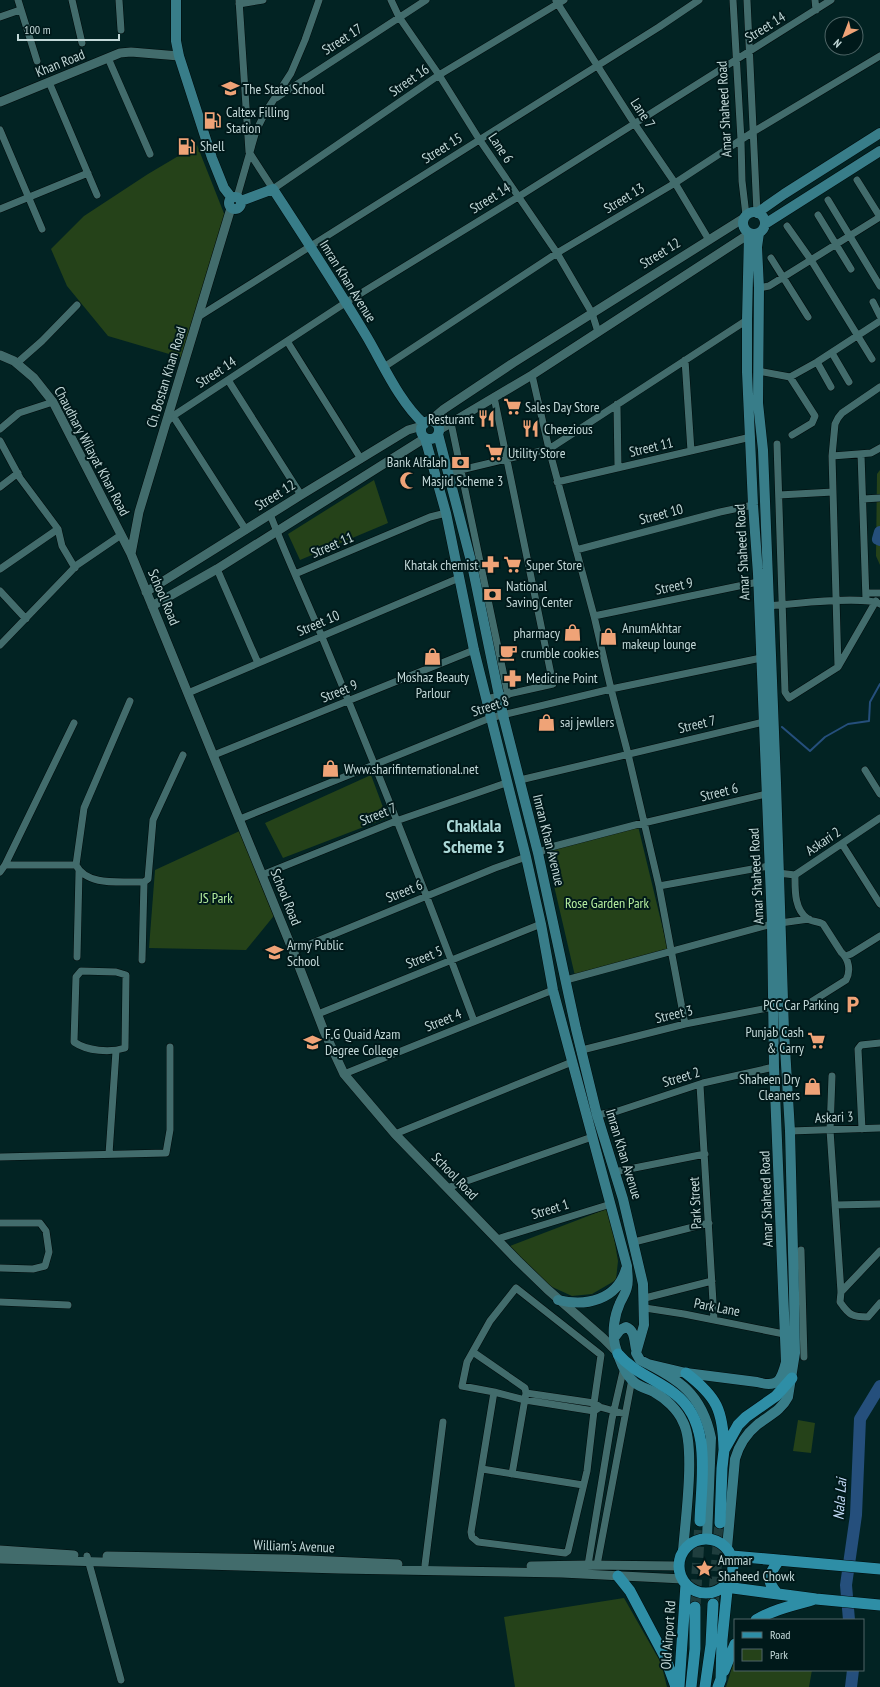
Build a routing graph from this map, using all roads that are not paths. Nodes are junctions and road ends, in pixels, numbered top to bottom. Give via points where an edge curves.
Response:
1 (18, 0) edge
2 (72, 0) edge
3 (119, 0) edge
4 (176, 0) edge
5 (263, 0) edge
6 (319, 0) edge
7 (391, 0) edge
8 (426, 0) edge
9 (699, 0) edge
10 (733, 0) edge
11 (748, 0) edge
12 (815, 0) edge
13 (831, 0) edge
14 (559, 1) edge
15 (239, 2) edge
16 (20, 10) junction
17 (816, 10) junction
18 (0, 17) edge
19 (399, 17) junction
20 (121, 30) dead end
21 (82, 43) dead end
22 (749, 52) junction
23 (179, 56) junction
24 (880, 56) edge
25 (108, 58) junction
26 (736, 59) junction
27 (37, 61) dead end
28 (597, 65) junction
29 (439, 75) junction
30 (49, 82) junction
31 (273, 100) junction
32 (0, 102) edge
33 (634, 123) junction
34 (0, 130) edge
35 (753, 132) junction
36 (880, 133) edge
37 (479, 139) junction
38 (741, 140) junction
39 (880, 151) edge
40 (249, 152) junction
41 (150, 154) dead end
42 (88, 173) junction
43 (857, 180) dead end
44 (675, 183) junction
45 (273, 189) junction
46 (97, 195) dead end
47 (518, 197) junction
48 (28, 198) junction
49 (236, 198) junction
50 (828, 200) dead end
51 (232, 208) joint
52 (0, 210) edge
53 (757, 213) junction
54 (818, 215) dead end
55 (745, 217) junction
56 (880, 217) edge
57 (787, 226) dead end
58 (42, 228) dead end
59 (758, 230) junction
60 (850, 237) junction
61 (709, 240) junction
62 (837, 245) junction
63 (310, 246) junction
64 (557, 253) junction
65 (771, 258) dead end
66 (811, 260) junction
67 (852, 268) dead end
68 (783, 277) junction
69 (880, 286) edge
70 (759, 288) junction
71 (873, 302) dead end
72 (345, 303) junction
73 (77, 305) dead end
74 (592, 313) junction
75 (880, 316) edge
76 (198, 317) junction
77 (808, 317) dead end
78 (747, 320) junction
79 (880, 321) edge
80 (598, 332) junction
81 (858, 336) junction
82 (287, 341) junction
83 (832, 353) junction
84 (0, 355) edge
85 (872, 359) dead end
86 (685, 360) junction
87 (817, 362) junction
88 (17, 363) junction
89 (384, 367) junction
90 (747, 370) junction
91 (758, 371) junction
92 (532, 375) junction
93 (790, 378) junction
94 (228, 380) junction
95 (849, 382) dead end
96 (880, 386) edge
97 (831, 387) dead end
98 (494, 397) junction
99 (53, 402) junction
100 (617, 404) junction
101 (173, 416) junction
102 (166, 423) junction
103 (450, 423) junction
104 (425, 424) junction
105 (0, 429) edge
106 (439, 432) junction
107 (792, 435) dead end
108 (751, 437) junction
109 (425, 438) junction
110 (0, 441) edge
111 (777, 444) dead end
112 (880, 448) edge
113 (548, 449) junction
114 (691, 451) junction
115 (861, 454) junction
116 (832, 456) junction
117 (507, 458) junction
118 (361, 459) junction
119 (618, 468) junction
120 (461, 470) junction
121 (18, 473) junction
122 (448, 473) junction
123 (557, 482) junction
124 (0, 488) edge
125 (833, 492) junction
126 (301, 495) junction
127 (779, 495) junction
128 (880, 498) edge
129 (862, 499) junction
130 (753, 505) junction
131 (446, 513) junction
132 (270, 514) junction
133 (58, 529) junction
134 (246, 530) junction
135 (277, 531) junction
136 (121, 535) junction
137 (576, 550) junction
138 (130, 554) junction
139 (75, 568) junction
140 (0, 569) edge
141 (216, 569) junction
142 (295, 574) junction
143 (459, 578) junction
144 (758, 582) junction
145 (0, 591) edge
146 (146, 592) junction
147 (880, 593) edge
148 (866, 597) junction
149 (836, 601) junction
150 (878, 603) edge
151 (781, 605) junction
152 (152, 606) junction
153 (768, 606) junction
154 (594, 616) junction
155 (26, 619) junction
156 (322, 635) junction
157 (0, 645) edge
158 (474, 650) junction
159 (766, 657) junction
160 (258, 663) junction
161 (838, 667) junction
162 (611, 689) junction
163 (188, 693) junction
164 (503, 695) junction
165 (486, 699) junction
166 (130, 701) dead end
167 (348, 701) junction
168 (503, 715) junction
169 (490, 718) junction
170 (764, 722) junction
171 (74, 723) dead end
172 (628, 754) junction
173 (183, 755) dead end
174 (214, 755) junction
175 (373, 766) junction
176 (865, 770) dead end
177 (520, 780) junction
178 (506, 783) junction
179 (766, 794) junction
180 (880, 794) edge
181 (880, 818) edge
182 (240, 819) junction
183 (396, 821) junction
184 (644, 824) junction
185 (842, 844) junction
186 (538, 853) junction
187 (526, 858) junction
188 (5, 865) junction
189 (76, 865) junction
190 (770, 866) junction
191 (0, 872) edge
192 (80, 872) junction
193 (778, 873) junction
194 (262, 875) junction
195 (795, 875) junction
196 (144, 882) junction
197 (659, 886) junction
198 (426, 896) junction
199 (880, 904) edge
200 (809, 920) junction
201 (776, 923) junction
202 (541, 924) junction
203 (880, 936) edge
204 (293, 951) junction
205 (672, 951) junction
206 (846, 956) junction
207 (77, 957) dead end
208 (142, 960) dead end
209 (451, 960) junction
210 (566, 980) junction
211 (553, 990) junction
212 (811, 1002) dead end
213 (773, 1007) junction
214 (318, 1014) junction
215 (474, 1022) junction
216 (685, 1024) junction
217 (784, 1031) junction
218 (773, 1032) junction
219 (880, 1043) edge
220 (170, 1047) dead end
221 (582, 1050) junction
222 (116, 1051) junction
223 (572, 1062) junction
224 (774, 1067) junction
225 (344, 1074) junction
226 (832, 1076) dead end
227 (700, 1085) junction
228 (597, 1115) junction
229 (880, 1128) edge
230 (862, 1129) junction
231 (830, 1130) junction
232 (790, 1131) junction
233 (395, 1134) junction
234 (592, 1137) junction
235 (109, 1154) junction
236 (705, 1154) junction
237 (0, 1157) edge
238 (614, 1172) junction
239 (447, 1188) junction
240 (611, 1204) junction
241 (880, 1204) edge
242 (835, 1205) junction
243 (0, 1223) edge
244 (709, 1223) junction
245 (498, 1239) junction
246 (634, 1242) junction
247 (801, 1250) dead end
248 (880, 1251) edge
249 (627, 1266) junction
250 (0, 1268) edge
251 (712, 1282) junction
252 (798, 1291) junction
253 (841, 1292) junction
254 (645, 1298) junction
255 (558, 1300) junction
256 (0, 1302) edge
257 (880, 1303) edge
258 (68, 1305) dead end
259 (645, 1308) junction
260 (714, 1320) junction
261 (784, 1334) junction
262 (614, 1338) junction
263 (473, 1352) junction
264 (636, 1353) junction
265 (618, 1354) junction
266 (804, 1357) dead end
267 (790, 1362) junction
268 (648, 1364) junction
269 (624, 1367) junction
270 (686, 1374) junction
271 (792, 1378) junction
272 (632, 1379) junction
273 (494, 1392) junction
274 (525, 1396) junction
275 (596, 1407) junction
276 (614, 1411) junction
277 (625, 1414) junction
278 (443, 1422) dead end
279 (724, 1450) junction
280 (482, 1469) junction
281 (512, 1474) junction
282 (583, 1485) junction
283 (700, 1521) tunnel mouth
284 (720, 1523) tunnel mouth
285 (707, 1538) junction
286 (0, 1550) edge
287 (683, 1551) junction
288 (730, 1552) junction
289 (88, 1558) junction
290 (0, 1559) edge
291 (780, 1560) junction
292 (425, 1565) junction
293 (593, 1565) junction
294 (679, 1566) junction
295 (880, 1569) edge
296 (618, 1576) junction
297 (684, 1582) junction
298 (725, 1585) junction
299 (776, 1592) junction
300 (816, 1599) junction
301 (713, 1604) tunnel mouth
302 (880, 1605) edge
303 (695, 1607) tunnel mouth
304 (757, 1619) edge
305 (734, 1646) edge
306 (121, 1680) dead end
307 (719, 1683) edge
308 (676, 1687) edge
309 (680, 1687) edge
310 (691, 1687) edge
311 (705, 1687) edge

1 - 16 street
2 - 21 street
3 - 20 street
4 - 23 main road via 176,41
5 - 15 street
6 - 31 street via 291,73
7 - 19 street, Lane 6
8 - 19 street, Street 17
9 - 28 street, Street 15
10 - 26 street, Amar Shaheed Road
11 - 22 street, Amar Shaheed Road
12 - 17 street
13 - 17 street, Street 14
14 - 28 street, Lane 7
14 - 29 street, Street 16
15 - 40 street
16 - 18 street
16 - 27 street
17 - 22 street, Street 14
19 - 29 street, Lane 6
19 - 31 street, Street 17
22 - 26 street, Street 14
22 - 35 street, Amar Shaheed Road
23 - 25 street, Khan Road via 131,52
23 - 49 main road via 224,188
24 - 35 street, Street 13
25 - 30 street, Khan Road
25 - 41 street
26 - 33 street, Street 14
26 - 38 street, Amar Shaheed Road
28 - 33 street, Lane 7
28 - 37 street, Street 15
29 - 37 street, Lane 6
29 - 45 street, Street 16
30 - 32 street, Khan Road
30 - 42 street
31 - 40 street via 256,131
33 - 44 street, Lane 7
33 - 47 street, Street 14
34 - 48 street
35 - 38 street, Street 13
35 - 53 street, Amar Shaheed Road
36 - 53 main road
37 - 47 street, Lane 6
37 - 63 street, Street 15
38 - 44 street, Street 13
38 - 55 street, Amar Shaheed Road
39 - 59 main road
40 - 45 street, Imran Khan Avenue
40 - 49 street
42 - 46 street
42 - 48 street
43 - 56 street
44 - 61 street, Lane 7
44 - 64 street, Street 13
45 - 49 main road
45 - 63 main road, Imran Khan Avenue
47 - 64 street, Lane 6
47 - 72 street, Street 14
48 - 52 street
48 - 58 street
49 - 51 main road via 239,207
50 - 60 street
51 - 76 street, Ch. Bostan Khan Road
53 - 55 main road via 749,213
53 - 59 main road via 763,217
54 - 62 street
55 - 59 main road via 742,226 746,232
55 - 61 street, Street 12
56 - 60 street
57 - 66 street
59 - 70 main road, Amar Shaheed Road
59 - 78 main road, Amar Shaheed Road
59 - 80 street
60 - 62 street
60 - 69 street
61 - 74 street, Street 12
62 - 66 street
62 - 67 street
63 - 72 main road, Imran Khan Avenue
63 - 76 street, Street 15
64 - 74 street, Lane 6
64 - 89 street, Street 13
65 - 68 street
66 - 68 street
66 - 81 street
68 - 70 street via 769,286
68 - 77 street
70 - 91 main road, Amar Shaheed Road
71 - 75 street
72 - 82 street, Street 14
72 - 89 main road, Imran Khan Avenue
73 - 88 street
74 - 80 street, Lane 6
74 - 104 street, Street 12
76 - 102 street, Ch. Bostan Khan Road
78 - 86 street
78 - 90 main road, Amar Shaheed Road
79 - 81 street
80 - 92 street
81 - 83 street
81 - 85 street
82 - 94 street, Street 14
82 - 118 street
83 - 87 street
83 - 95 street
84 - 88 street, Chaudhary Wilayat Khan Road
86 - 100 street
86 - 114 street
87 - 93 street
87 - 97 street
88 - 99 street, Chaudhary Wilayat Khan Road via 34,378
89 - 104 main road, Imran Khan Avenue via 413,412
90 - 91 main road
90 - 108 main road, Amar Shaheed Road
91 - 93 street
91 - 153 main road, Amar Shaheed Road
92 - 98 street
92 - 113 street
93 - 107 street via 815,416 812,423
94 - 101 street, Street 14
94 - 126 street
96 - 116 street via 838,418 835,424
98 - 103 street
98 - 117 street
99 - 105 street via 19,413
99 - 136 street, Chaudhary Wilayat Khan Road
100 - 113 street
100 - 119 street
101 - 102 street, Street 14
101 - 134 street
102 - 138 street, Ch. Bostan Khan Road via 139,512
103 - 106 street
103 - 120 street
104 - 106 main road via 437,425
104 - 109 main road via 421,431
104 - 118 street, Street 12 via 408,430
106 - 109 main road via 433,439
106 - 122 main road, Imran Khan Avenue
108 - 114 street, Street 11
108 - 130 main road, Amar Shaheed Road
109 - 131 main road, Imran Khan Avenue
109 - 135 street
110 - 121 street
111 - 127 street
112 - 115 street via 871,453
113 - 117 street
113 - 123 street
114 - 119 street, Street 11
115 - 116 street
115 - 129 street
116 - 125 street
117 - 120 street
117 - 164 street via 553,684
118 - 126 street, Street 12
119 - 123 street, Street 11
120 - 122 street
120 - 164 street
121 - 124 street
121 - 133 street
122 - 164 main road, Imran Khan Avenue
123 - 137 street
125 - 127 street
125 - 149 street
126 - 132 street, Street 12
127 - 151 street
128 - 129 street
129 - 148 street
130 - 137 street, Street 10
130 - 144 main road, Amar Shaheed Road
131 - 142 street, Street 11 via 430,517
131 - 143 main road, Imran Khan Avenue
132 - 134 street, Street 12
132 - 135 street
133 - 139 street via 62,546
133 - 140 street
134 - 146 street, Street 12
135 - 141 street
135 - 142 street
136 - 138 street, Chaudhary Wilayat Khan Road
136 - 139 street
137 - 154 street
138 - 146 street, School Road
139 - 155 street
141 - 152 street
141 - 160 street
142 - 156 street
143 - 156 street, Street 10
143 - 158 main road, Imran Khan Avenue
144 - 154 street, Street 9
144 - 159 main road, Amar Shaheed Road
145 - 155 street
146 - 152 street, School Road
147 - 148 street
148 - 149 street
148 - 150 street
149 - 151 street
149 - 161 street
150 - 161 street
151 - 153 street
151 - 161 street via 787,696 792,697
152 - 163 street, School Road
153 - 159 main road, Amar Shaheed Road
154 - 162 street
155 - 157 street
156 - 160 street, Street 10
156 - 167 street
158 - 165 main road, Imran Khan Avenue
158 - 167 street, Street 9
159 - 162 street, Street 8
159 - 170 main road, Amar Shaheed Road
159 - 193 main road, Amar Shaheed Road
160 - 163 street, Street 10
162 - 168 street, Street 8
162 - 172 street
163 - 174 street, School Road
164 - 165 street
164 - 168 main road, Imran Khan Avenue
165 - 169 main road, Imran Khan Avenue
166 - 189 street via 84,808
167 - 174 street, Street 9
167 - 175 street
168 - 169 street, Street 8
168 - 177 main road, Imran Khan Avenue
169 - 175 street, Street 8
169 - 178 main road, Imran Khan Avenue
170 - 172 street, Street 7
170 - 179 main road, Amar Shaheed Road
171 - 188 street
172 - 177 street, Street 7
172 - 184 street
173 - 196 street via 153,820 150,870 148,879
174 - 182 street, School Road
175 - 182 street, Street 8
175 - 183 street
176 - 180 street
177 - 186 main road, Imran Khan Avenue
178 - 183 street, Street 7
178 - 187 main road, Imran Khan Avenue
179 - 184 street, Street 6
179 - 190 main road, Amar Shaheed Road
181 - 185 street, Askari 2
182 - 194 street, School Road
183 - 194 street, Street 7
183 - 198 street
184 - 186 street, Street 6 via 559,845
184 - 197 street
185 - 195 street, Askari 2
185 - 199 street
186 - 210 main road, Imran Khan Avenue
187 - 198 street, Street 6
187 - 202 main road, Imran Khan Avenue
188 - 189 street
188 - 191 street
189 - 192 street
190 - 197 street
190 - 201 main road, Amar Shaheed Road
192 - 196 street via 88,878 100,880
192 - 207 street
193 - 195 street
193 - 201 main road, Amar Shaheed Road
194 - 204 street, School Road
195 - 200 street via 798,904
196 - 208 street
197 - 205 street
198 - 204 street, Street 6
198 - 209 street
200 - 201 street
200 - 206 street via 823,924
201 - 205 street
201 - 213 main road, Amar Shaheed Road
201 - 217 main road, Amar Shaheed Road
202 - 209 street, Street 5
202 - 211 main road, Imran Khan Avenue
203 - 206 street
204 - 214 street, School Road
205 - 210 street
205 - 216 street
206 - 212 street via 849,968 846,980
209 - 214 street, Street 5
209 - 215 street
210 - 221 main road, Imran Khan Avenue
211 - 215 street, Street 4
211 - 223 main road, Imran Khan Avenue
213 - 216 street, Street 3
213 - 218 main road, Amar Shaheed Road
214 - 225 street, School Road
215 - 225 street, Street 4
216 - 221 street, Street 3
217 - 218 main road
217 - 232 main road, Amar Shaheed Road
218 - 224 main road, Amar Shaheed Road
219 - 230 street via 861,1045 858,1048
220 - 235 street via 170,1130 166,1153
221 - 228 main road, Imran Khan Avenue
222 - 222 street via 125,1048 126,975 116,972 81,971 76,977 74,1042 81,1047
222 - 235 street
223 - 233 street
223 - 234 main road, Imran Khan Avenue
224 - 227 street, Street 2
224 - 261 main road, Amar Shaheed Road
225 - 233 street, School Road
226 - 231 street
227 - 228 street, Street 2 via 618,1111
227 - 236 street, Park Street
228 - 238 main road, Imran Khan Avenue
229 - 230 street, Askari 3
230 - 231 street, Askari 3
231 - 232 street, Askari 3
231 - 242 street
232 - 252 main road, Amar Shaheed Road
233 - 239 street, School Road
234 - 239 street
234 - 240 main road, Imran Khan Avenue
235 - 237 street
236 - 238 street
236 - 244 street, Park Street
238 - 246 main road, Imran Khan Avenue
239 - 245 street, School Road
240 - 245 street, Street 1
240 - 249 main road, Imran Khan Avenue
241 - 242 street
242 - 253 street
243 - 250 street via 40,1223 46,1230 49,1252 45,1266 33,1269
244 - 246 street
244 - 251 street, Park Street
245 - 255 street, School Road
246 - 254 main road, Imran Khan Avenue
247 - 252 street
248 - 253 street
249 - 255 main road via 624,1277 601,1300 578,1303
249 - 262 main road, Imran Khan Avenue via 628,1287 619,1304
251 - 254 street
251 - 260 street, Park Street
252 - 266 street
252 - 267 main road, Amar Shaheed Road via 795,1353
253 - 257 street via 840,1302 848,1313 856,1317 868,1317
254 - 259 main road, Imran Khan Avenue
255 - 265 street, School Road
256 - 258 street
259 - 260 street, Park Lane
259 - 264 main road, Imran Khan Avenue via 644,1325
260 - 261 street, Park Lane
261 - 267 main road, Amar Shaheed Road
262 - 264 main road via 620,1330 629,1327 633,1333
262 - 265 main road, Imran Khan Avenue
263 - 273 street via 467,1362 462,1386
263 - 274 street via 520,1383 525,1388
263 - 275 street via 490,1321 516,1288 601,1355
264 - 268 main road via 640,1360
265 - 269 main road, Imran Khan Avenue
265 - 283 main road via 633,1369 676,1394 694,1416 701,1442
267 - 270 main road, Amar Shaheed Road via 777,1383 768,1385
267 - 271 main road, Amar Shaheed Road
268 - 270 main road, Amar Shaheed Road
268 - 285 main road via 685,1387 702,1409 708,1424 711,1438
269 - 272 main road, Imran Khan Avenue
269 - 276 street
270 - 279 main road via 714,1399 723,1427
271 - 279 main road via 776,1396 756,1408 742,1421
271 - 288 main road, Amar Shaheed Road via 782,1407 746,1435 734,1458
272 - 277 street
272 - 287 main road via 666,1401 683,1422 687,1433 689,1452
273 - 274 street
273 - 280 street
274 - 275 street
274 - 281 street
275 - 276 street
275 - 282 street
276 - 277 street
276 - 293 street
277 - 293 street
278 - 292 street
279 - 284 main road
280 - 281 street
280 - 282 street via 471,1532 472,1537 478,1542 565,1553 568,1551
281 - 282 street
285 - 287 main road via 693,1541
285 - 288 main road via 715,1540
286 - 289 street, William's Avenue
287 - 294 main road
288 - 291 main road
288 - 298 main road via 733,1571
289 - 290 street
289 - 292 street, William's Avenue via 287,1558
289 - 296 street via 309,1568
289 - 306 street
291 - 295 main road
291 - 299 main road via 769,1580
292 - 293 street, William's Avenue
293 - 294 street, William's Avenue
294 - 297 main road
296 - 297 street
296 - 308 main road via 630,1591 665,1657
297 - 298 main road via 698,1592 705,1593
297 - 309 main road, Old Airport Rd
298 - 299 main road
298 - 307 main road via 727,1590
299 - 300 main road
300 - 302 main road
300 - 304 main road via 789,1606
301 - 311 main road
303 - 310 main road
305 - 307 main road

